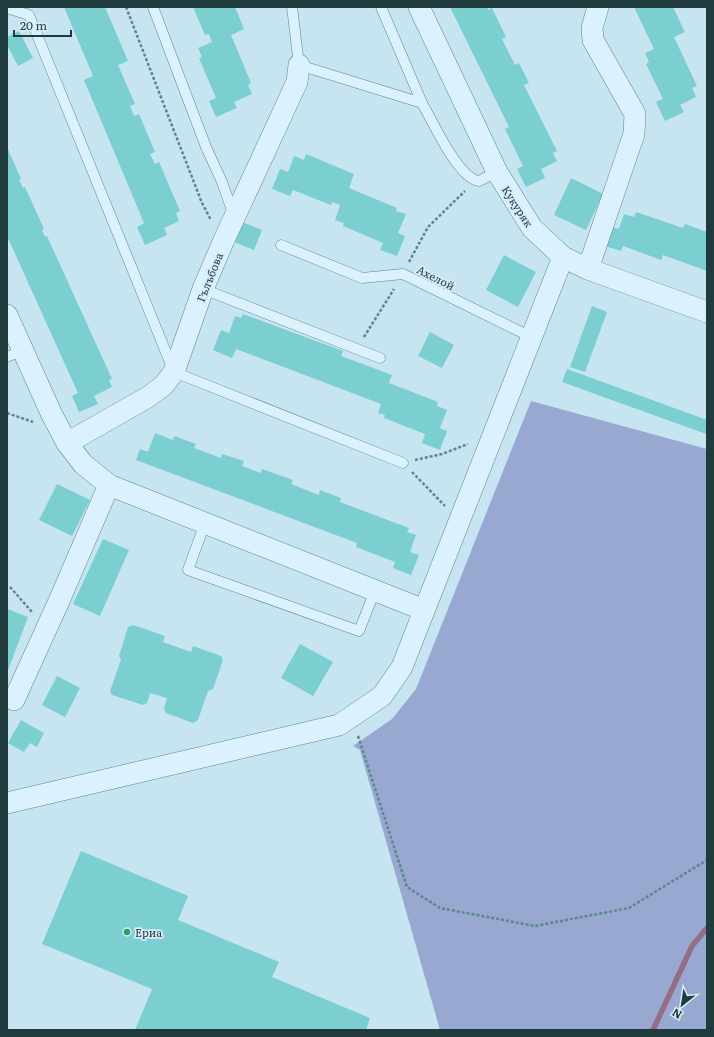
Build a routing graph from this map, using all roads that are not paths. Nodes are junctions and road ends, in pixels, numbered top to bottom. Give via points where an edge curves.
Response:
1 (153, 7) edge
2 (292, 7) edge
3 (381, 7) edge
4 (419, 7) edge
5 (598, 7) edge
6 (7, 8) edge
7 (299, 65) junction
8 (422, 103) junction
9 (497, 172) junction
10 (234, 217) junction
11 (281, 245) dead end
12 (562, 257) junction
13 (588, 269) junction
14 (203, 289) junction
15 (707, 312) edge
16 (7, 315) edge
17 (531, 337) junction
18 (15, 353) edge
19 (380, 358) dead end
20 (174, 372) junction
21 (67, 443) junction
22 (403, 463) road end
23 (109, 485) junction
24 (206, 523) junction
25 (375, 591) junction
26 (424, 610) junction
27 (14, 700) dead end
28 (7, 803) edge

1 - 10 lane
2 - 7 lane
3 - 8 lane
4 - 9 street, Кукуряк
5 - 13 street via 592,28 593,40 635,114 636,123
6 - 20 lane via 29,16
7 - 8 lane
7 - 10 street, Гълъбова via 297,82
8 - 9 lane via 469,178 475,181 484,180
9 - 12 street, Кукуряк via 532,228
10 - 14 street, Гълъбова
11 - 17 lane, Ахелой via 362,278 403,274
12 - 13 street, Кукуряк
12 - 17 street
13 - 15 street, Кукуряк
14 - 19 lane
14 - 20 street, Гълъбова
16 - 18 street
17 - 26 street
18 - 21 street
20 - 21 street, Гълъбова via 163,386 148,397
20 - 22 lane
21 - 23 street via 83,464
23 - 24 street
23 - 27 street
24 - 25 street
24 - 25 lane via 188,570 359,631
25 - 26 street
26 - 28 street via 402,667 382,696 339,725

